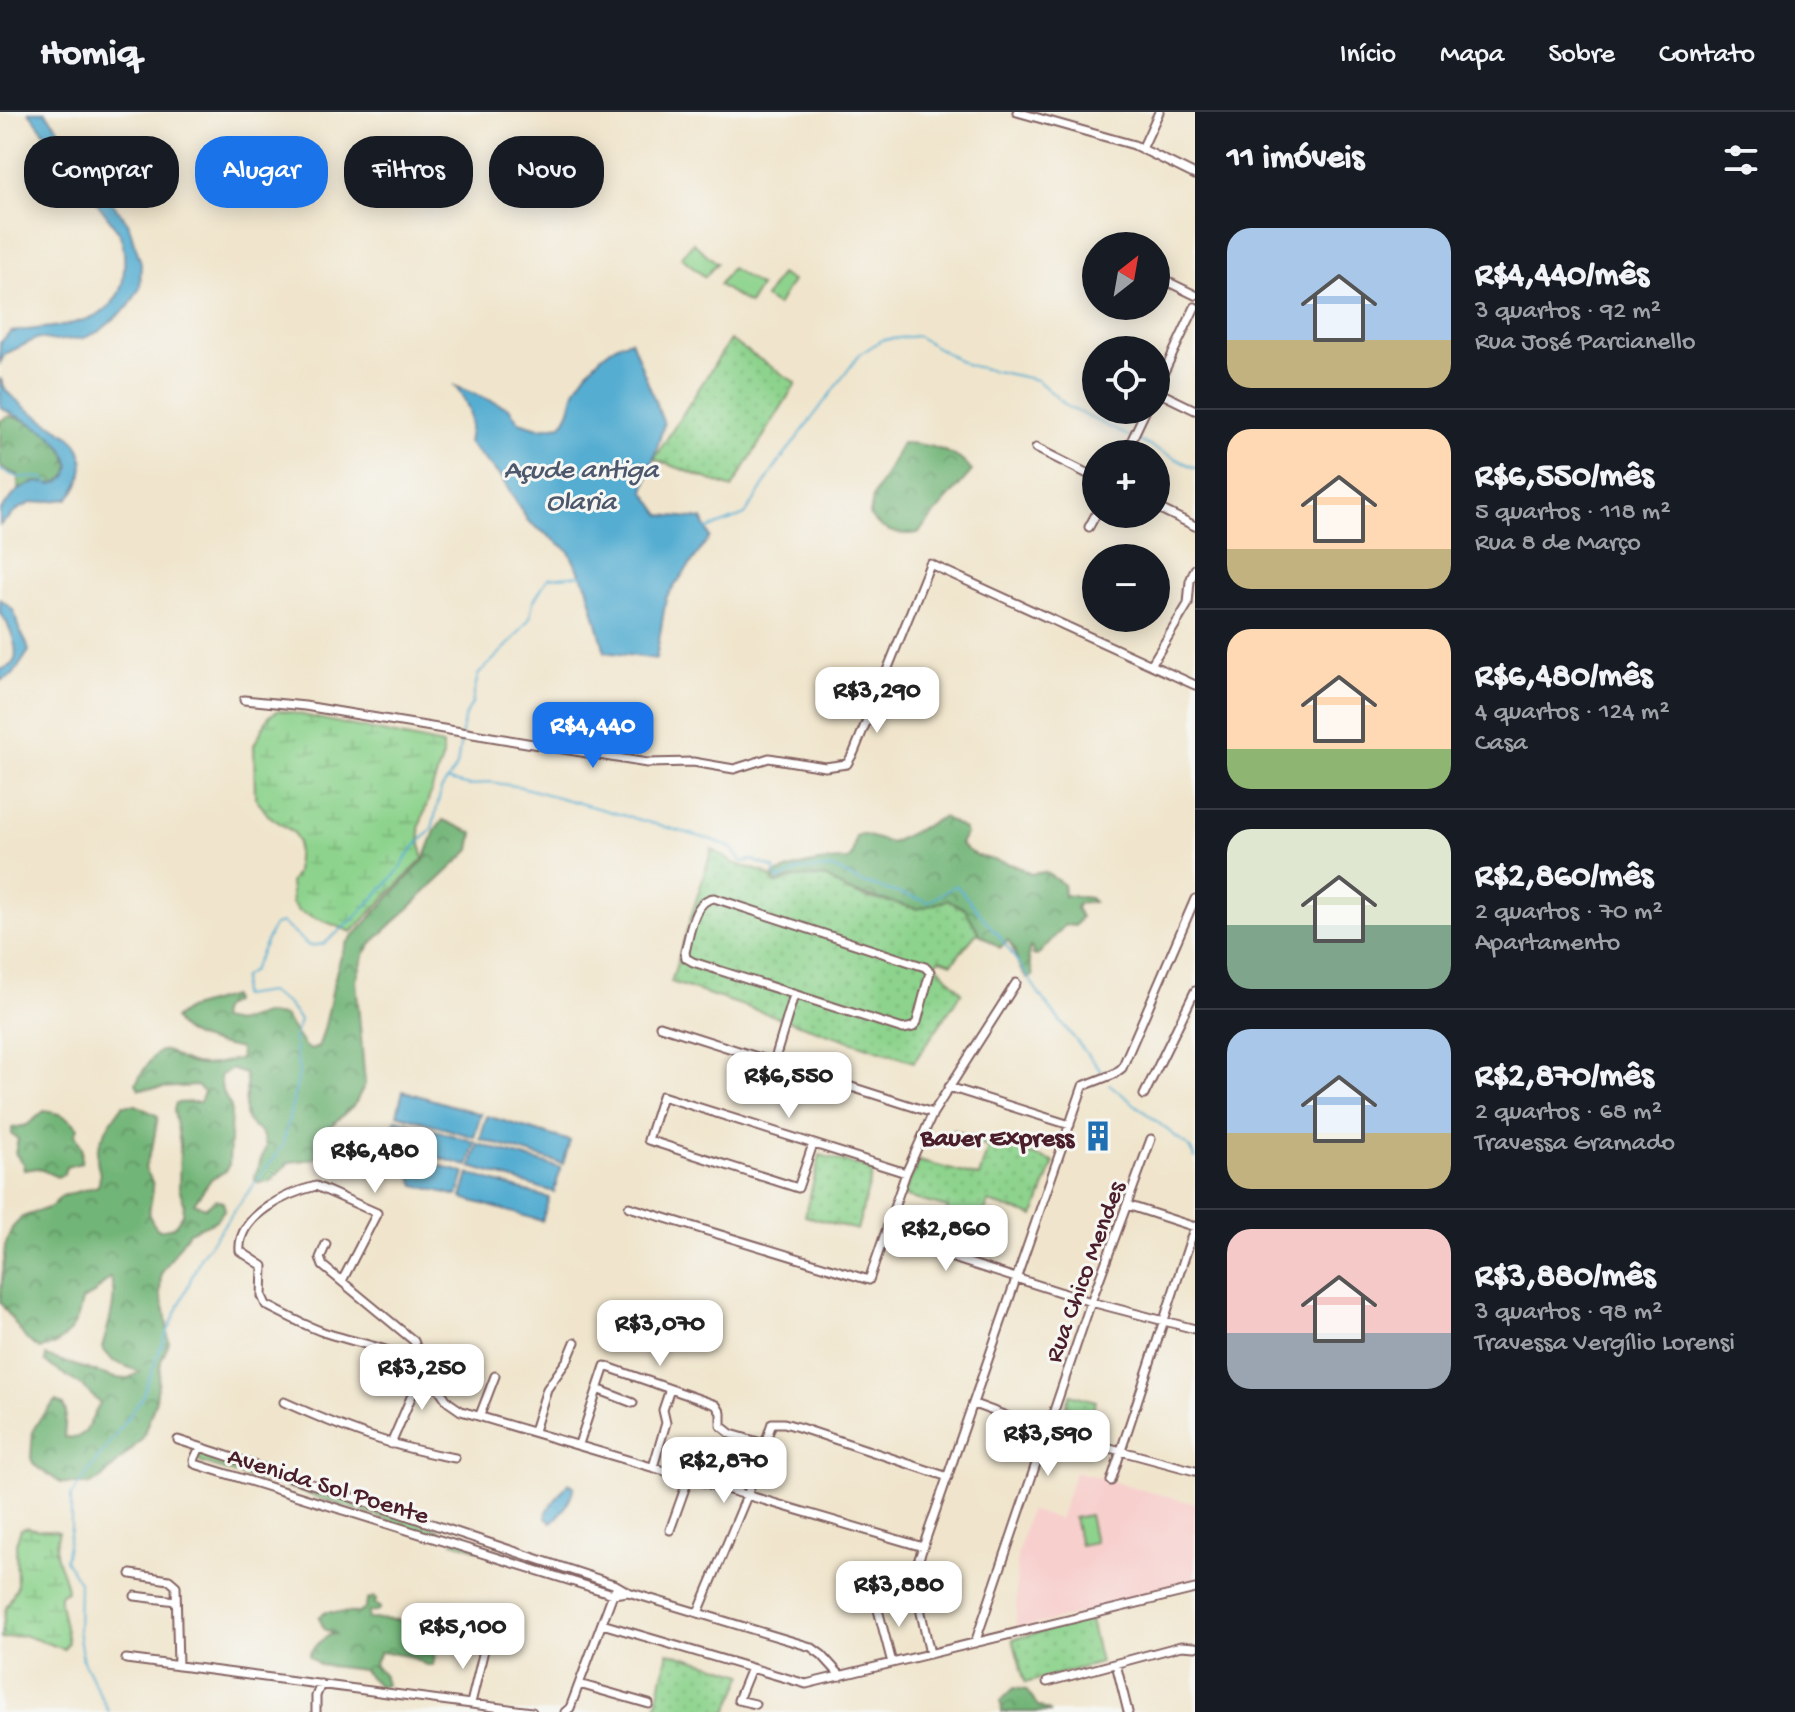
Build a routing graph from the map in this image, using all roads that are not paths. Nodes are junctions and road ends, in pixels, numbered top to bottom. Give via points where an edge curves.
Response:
1 (1017, 112) edge
2 (1159, 112) edge
3 (1049, 116) edge
4 (1142, 149) junction
5 (1195, 175) edge
6 (1170, 283) edge
7 (1195, 295) edge
8 (1195, 307) edge
9 (1170, 360) edge
10 (1170, 397) edge
11 (1195, 410) edge
12 (1036, 448) dead end
13 (1082, 471) edge
14 (1170, 514) edge
15 (1195, 526) edge
16 (1195, 569) edge
17 (1151, 665) junction
18 (1195, 685) edge
19 (244, 700) dead end
20 (1195, 899) edge
21 (1016, 983) dead end
22 (1195, 991) edge
23 (794, 995) junction
24 (660, 1026) dead end
25 (774, 1062) junction
26 (949, 1087) junction
27 (1144, 1095) dead end
28 (933, 1113) junction
29 (1070, 1125) junction
30 (1151, 1139) dead end
31 (813, 1144) junction
32 (906, 1173) junction
33 (1127, 1205) junction
34 (629, 1207) dead end
35 (1195, 1227) edge
36 (884, 1236) junction
37 (326, 1244) dead end
38 (1017, 1280) junction
39 (342, 1281) junction
40 (1091, 1302) junction
41 (1164, 1321) junction
42 (1195, 1329) edge
43 (575, 1342) dead end
44 (424, 1367) junction
45 (495, 1376) dead end
46 (597, 1389) junction
47 (670, 1389) junction
48 (284, 1402) dead end
49 (633, 1403) dead end
50 (974, 1404) junction
51 (480, 1415) junction
52 (534, 1431) junction
53 (1047, 1431) junction
54 (178, 1440) dead end
55 (391, 1444) junction
56 (579, 1444) junction
57 (765, 1444) junction
58 (200, 1447) junction
59 (1121, 1451) junction
60 (455, 1458) dead end
61 (653, 1467) junction
62 (1195, 1470) edge
63 (281, 1474) junction
64 (689, 1477) junction
65 (948, 1477) junction
66 (1111, 1481) dead end
67 (276, 1489) junction
68 (747, 1496) junction
69 (670, 1530) dead end
70 (452, 1531) junction
71 (447, 1542) junction
72 (923, 1547) junction
73 (131, 1574) dead end
74 (616, 1585) junction
75 (1195, 1589) edge
76 (628, 1592) junction
77 (613, 1594) junction
78 (135, 1596) dead end
79 (176, 1601) junction
80 (876, 1602) dead end
81 (698, 1613) junction
82 (602, 1624) junction
83 (975, 1643) junction
84 (485, 1646) dead end
85 (1195, 1647) edge
86 (930, 1654) junction
87 (126, 1659) dead end
88 (892, 1663) junction
89 (1116, 1664) junction
90 (178, 1666) junction
91 (751, 1668) junction
92 (841, 1676) junction
93 (1047, 1682) dead end
94 (321, 1684) junction
95 (579, 1684) junction
96 (471, 1703) junction
97 (649, 1704) dead end
98 (755, 1704) dead end
99 (316, 1712) edge
100 (532, 1712) edge
101 (565, 1712) edge
102 (1128, 1712) edge

1 - 3 street
2 - 4 street
3 - 4 street
4 - 5 street
6 - 7 street
8 - 9 street
10 - 11 street
12 - 13 street
14 - 15 street
16 - 17 street via 1188,604
17 - 18 street
17 - 19 street via 930,564 847,764 825,767 769,758 734,769 693,762 647,763
20 - 29 street via 1122,1068 1083,1086
21 - 26 street
22 - 27 street
23 - 23 street via 903,1029 917,1022 930,972 920,964 706,899 699,906 686,958
23 - 25 street
24 - 25 street
25 - 28 street
26 - 28 street
26 - 29 street
28 - 32 street
29 - 38 street
30 - 33 street, Rua Chico Mendes
31 - 31 street via 662,1096 648,1140 798,1188
31 - 32 street
32 - 36 street
33 - 35 street
33 - 40 street, Rua Chico Mendes
34 - 36 street via 869,1280
35 - 41 street
36 - 38 street
37 - 39 street via 320,1262
38 - 40 street
38 - 50 street
39 - 44 street via 414,1341
39 - 44 street via 377,1213 316,1186 277,1201 247,1227 239,1247 263,1266 266,1305 327,1334 377,1346
40 - 41 street
40 - 53 street, Rua Chico Mendes
41 - 42 street
41 - 59 street
43 - 52 street via 547,1389
44 - 51 street via 448,1402
44 - 55 street
45 - 51 street
46 - 47 street via 605,1366
46 - 49 street
46 - 56 street
47 - 57 street via 716,1405 721,1426 731,1434
47 - 61 street
48 - 55 street
50 - 53 street
50 - 65 street
51 - 52 street
52 - 56 street
53 - 59 street
53 - 83 street, Rua Chico Mendes
54 - 58 street
55 - 60 street
56 - 61 street
57 - 65 street via 772,1423 798,1427
57 - 68 street
58 - 63 street, Avenida Sol Poente
58 - 67 street, Avenida Sol Poente via 195,1464
59 - 62 street
59 - 66 street
61 - 64 street
63 - 67 street
63 - 70 street, Avenida Sol Poente
64 - 68 street
64 - 69 street
65 - 72 street
67 - 71 street, Avenida Sol Poente
68 - 72 street
68 - 81 street
70 - 71 street
70 - 74 street, Avenida Sol Poente
71 - 77 street, Avenida Sol Poente
72 - 86 street via 913,1576
73 - 79 street via 173,1582
74 - 76 street, Avenida Sol Poente
74 - 77 street
75 - 83 street
76 - 77 street
76 - 81 street
77 - 82 street
78 - 79 street
79 - 90 street
80 - 88 street
81 - 92 street via 811,1647
82 - 91 street
82 - 95 street
83 - 86 street
84 - 96 street
85 - 89 street
86 - 88 street
87 - 90 street
88 - 92 street
89 - 93 street
89 - 102 street
90 - 94 street
91 - 92 street via 806,1684
91 - 98 street via 738,1700
94 - 96 street
94 - 99 street
95 - 97 street
95 - 101 street
96 - 100 street

